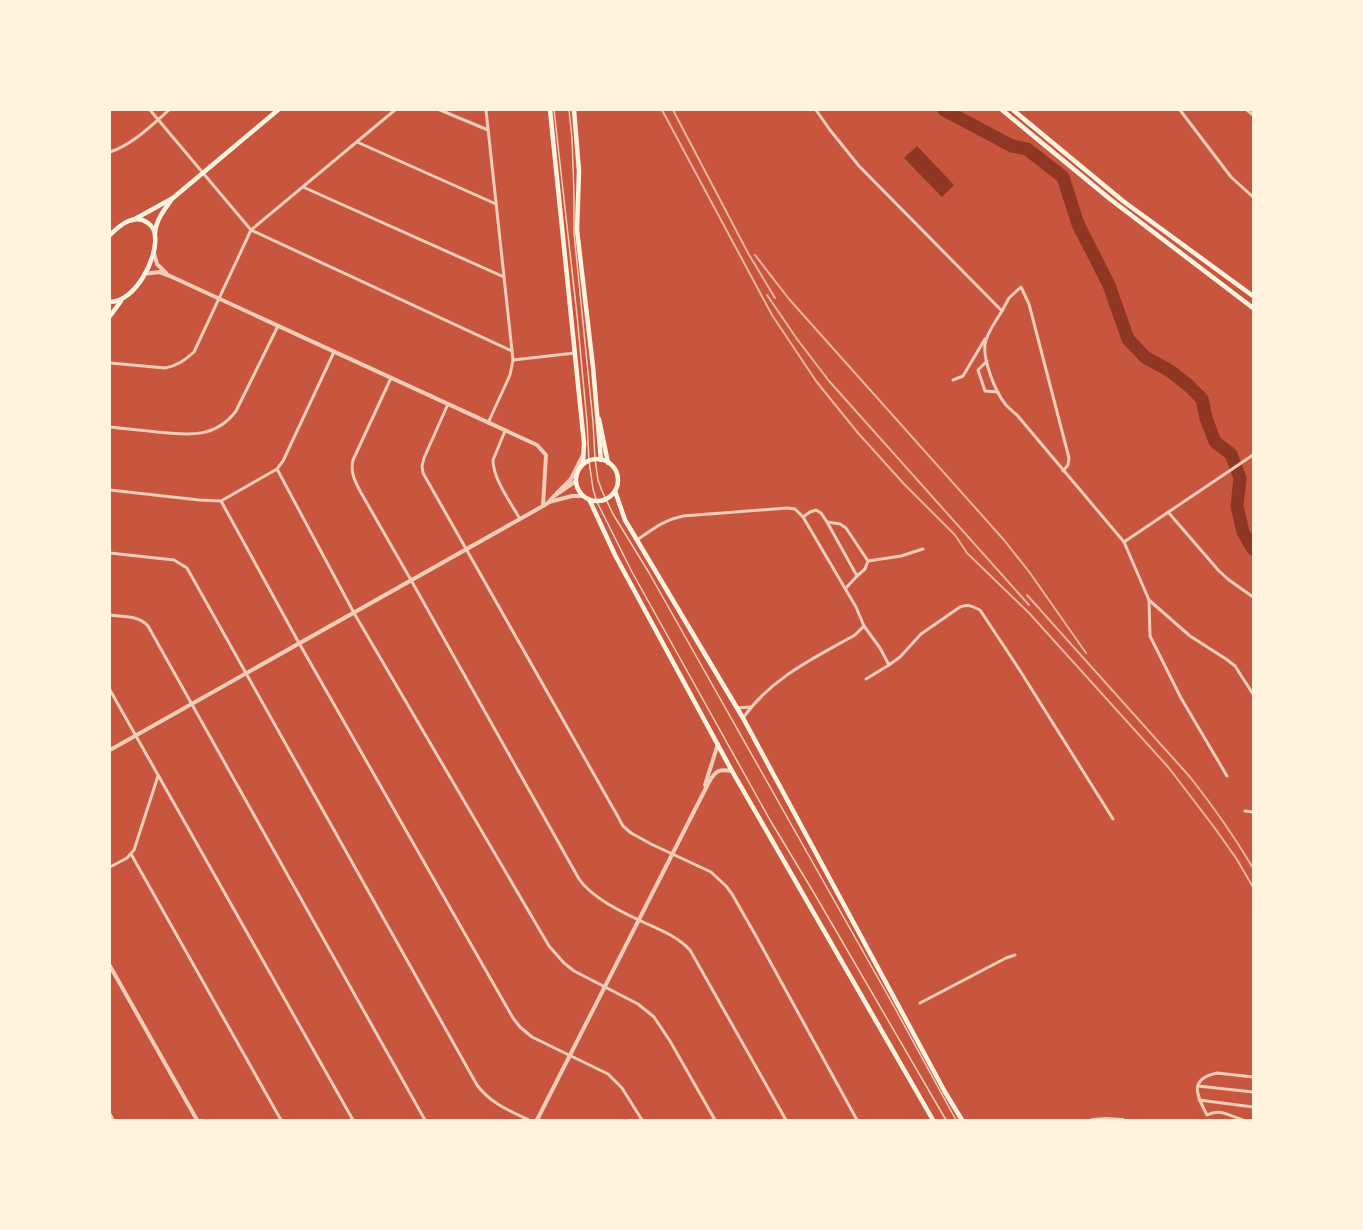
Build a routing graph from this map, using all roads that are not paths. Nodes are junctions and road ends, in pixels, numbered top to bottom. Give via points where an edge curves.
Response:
1 (150, 110) edge
2 (169, 110) edge
3 (278, 110) edge
4 (395, 110) edge
5 (440, 110) edge
6 (486, 110) edge
7 (550, 110) edge
8 (554, 110) edge
9 (570, 110) edge
10 (574, 110) edge
11 (816, 110) edge
12 (1002, 110) edge
13 (1013, 110) edge
14 (1180, 110) edge
15 (1247, 110) edge
16 (1253, 115) edge
17 (158, 119) junction
18 (488, 130) junction
19 (358, 142) junction
20 (110, 152) edge
21 (203, 173) junction
22 (303, 187) junction
23 (1253, 197) edge
24 (173, 198) junction
25 (496, 204) junction
26 (133, 220) junction
27 (251, 230) junction
28 (110, 235) edge
29 (155, 235) junction
30 (154, 252) junction
31 (144, 274) junction
32 (170, 276) junction
33 (504, 276) junction
34 (1253, 296) edge
35 (220, 299) junction
36 (120, 301) junction
37 (110, 302) edge
38 (1253, 308) edge
39 (1002, 311) junction
40 (110, 316) edge
41 (278, 326) junction
42 (989, 333) junction
43 (512, 351) junction
44 (334, 352) junction
45 (575, 353) junction
46 (513, 360) junction
47 (987, 361) junction
48 (110, 363) edge
49 (391, 378) junction
50 (953, 380) dead end
51 (998, 392) junction
52 (448, 404) junction
53 (598, 411) junction
54 (488, 423) junction
55 (110, 427) edge
56 (505, 431) junction
57 (584, 454) junction
58 (1253, 454) edge
59 (595, 459) junction
60 (601, 460) junction
61 (589, 461) junction
62 (608, 463) junction
63 (583, 464) junction
64 (277, 469) junction
65 (1063, 471) junction
66 (576, 481) junction
67 (110, 490) edge
68 (615, 490) junction
69 (554, 496) junction
70 (582, 496) junction
71 (606, 500) junction
72 (221, 501) junction
73 (590, 501) junction
74 (597, 502) junction
75 (548, 503) junction
76 (544, 506) junction
77 (1168, 512) junction
78 (803, 517) junction
79 (520, 519) junction
80 (826, 522) junction
81 (637, 540) junction
82 (1124, 542) junction
83 (923, 548) dead end
84 (466, 549) junction
85 (110, 553) edge
86 (868, 561) junction
87 (857, 576) junction
88 (411, 580) junction
89 (846, 588) junction
90 (1253, 597) edge
91 (1149, 600) junction
92 (354, 613) junction
93 (110, 615) edge
94 (864, 626) junction
95 (299, 643) junction
96 (889, 665) junction
97 (247, 673) junction
98 (866, 679) dead end
99 (110, 690) edge
100 (1253, 694) edge
101 (191, 704) junction
102 (751, 707) junction
103 (737, 708) junction
104 (743, 718) junction
105 (136, 735) junction
106 (718, 744) junction
107 (110, 750) edge
108 (732, 771) junction
109 (158, 776) junction
110 (1227, 776) dead end
111 (705, 790) junction
112 (1245, 811) dead end
113 (1253, 812) edge
114 (1113, 819) dead end
115 (131, 854) junction
116 (672, 854) junction
117 (110, 867) edge
118 (639, 920) junction
119 (1015, 955) dead end
120 (110, 966) edge
121 (605, 987) junction
122 (920, 1003) dead end
123 (570, 1055) junction
124 (1253, 1078) edge
125 (1198, 1086) junction
126 (1253, 1092) edge
127 (1199, 1100) junction
128 (1253, 1107) edge
129 (110, 1114) edge
130 (1207, 1115) junction
131 (931, 1119) edge
132 (113, 1120) edge
133 (197, 1120) edge
134 (281, 1120) edge
135 (353, 1120) edge
136 (425, 1120) edge
137 (529, 1120) edge
138 (538, 1120) edge
139 (642, 1120) edge
140 (715, 1120) edge
141 (786, 1120) edge
142 (857, 1120) edge
143 (946, 1120) edge
144 (956, 1120) edge
145 (962, 1120) edge
146 (1092, 1120) edge
147 (1123, 1120) edge
148 (1206, 1120) edge
149 (1243, 1120) edge

1 - 17 street
2 - 17 street
3 - 21 main road
4 - 19 street
5 - 18 street
6 - 18 street
7 - 45 main road
8 - 61 lane via 578,330
9 - 59 lane via 574,232 594,422
10 - 53 main road via 579,171 577,230
11 - 39 street via 859,166
12 - 38 main road via 1110,199
13 - 34 main road via 1123,201
14 - 23 street via 1231,177
15 - 16 street
17 - 20 street via 133,140
17 - 21 street
18 - 25 street
19 - 22 street
19 - 25 street
21 - 24 main road
21 - 27 street
22 - 27 street
22 - 33 street
24 - 26 main road
24 - 29 main road via 160,216
25 - 33 street
26 - 28 main road via 121,225
26 - 29 main road via 144,220 150,224
27 - 35 street
27 - 43 street
29 - 30 main road
30 - 31 main road
30 - 32 street via 157,264
31 - 32 street via 159,272
31 - 36 main road via 132,291
32 - 35 street
33 - 43 street
35 - 41 street
35 - 48 street via 194,352 185,360 165,368
36 - 37 main road
36 - 40 main road
39 - 42 street
39 - 65 street via 1009,298 1021,287 1030,304 1069,458
41 - 44 street
41 - 55 street via 236,411 220,426 188,435
42 - 47 street via 985,343
42 - 50 street via 963,376
43 - 46 street
44 - 49 street
44 - 64 street
45 - 46 street
45 - 57 main road
46 - 54 street via 510,375
47 - 51 street
47 - 51 street via 978,370 985,391
49 - 52 street
49 - 88 street via 353,460 352,471 360,491
51 - 65 street via 1005,404
52 - 54 street
52 - 84 street via 422,466 423,473
53 - 60 main road
53 - 62 main road
54 - 56 street
56 - 76 street via 538,445 546,455
56 - 79 street via 493,465
57 - 63 main road
57 - 69 street via 571,479
58 - 77 street
59 - 60 main road
59 - 61 main road
59 - 71 lane via 598,480
60 - 62 main road
61 - 63 main road
61 - 74 lane
62 - 68 main road via 616,472
63 - 66 main road
64 - 72 street
64 - 92 street
65 - 82 street
66 - 69 street
66 - 70 main road
67 - 72 street
68 - 71 main road
68 - 81 main road via 625,520
69 - 75 street
70 - 73 main road
70 - 75 street via 572,496
71 - 74 main road
71 - 144 lane
72 - 95 street
73 - 74 main road
73 - 106 main road via 614,555
74 - 143 lane via 632,572 770,820
75 - 76 street
76 - 79 street
77 - 82 street
77 - 90 street via 1219,571
78 - 80 street via 816,510
78 - 81 street via 795,509 787,508 683,516 663,522
78 - 89 street
79 - 84 street
80 - 86 street via 840,524 846,528
80 - 87 street
81 - 103 main road
82 - 91 street
83 - 86 street via 901,556
84 - 88 street
84 - 116 street via 624,826 640,839
85 - 97 street via 174,560 187,568
86 - 87 street via 865,569
87 - 89 street
88 - 92 street
88 - 118 street via 585,888
89 - 94 street
91 - 100 street via 1190,636 1235,666
91 - 110 street via 1150,636
92 - 95 street
92 - 121 street via 549,946 574,971
93 - 101 street via 137,618 145,622
94 - 96 street
94 - 102 street via 855,635 782,678
95 - 97 street
95 - 123 street via 513,1018 532,1037
96 - 98 street
96 - 114 street via 921,634 960,607 965,605 980,610
97 - 101 street
97 - 137 street via 477,1085 492,1101
99 - 105 street
101 - 105 street
101 - 136 street
102 - 103 street
102 - 104 street
103 - 104 main road
104 - 145 main road
105 - 107 street
105 - 109 street
106 - 108 main road
106 - 111 street
108 - 111 street via 718,771 711,777
108 - 131 main road
109 - 115 street
109 - 135 street
111 - 116 street
112 - 113 street
115 - 117 street
115 - 134 street
116 - 118 street
116 - 142 street via 711,872 732,894
118 - 121 street
118 - 141 street via 675,936 690,950
119 - 122 street
120 - 133 street
121 - 123 street
121 - 140 street via 638,1004 654,1016
123 - 138 street
123 - 139 street via 615,1080
124 - 125 street via 1212,1074
125 - 126 street
125 - 127 street
127 - 128 street
127 - 130 street
129 - 132 street
130 - 148 street
130 - 149 street via 1219,1111
146 - 147 street

